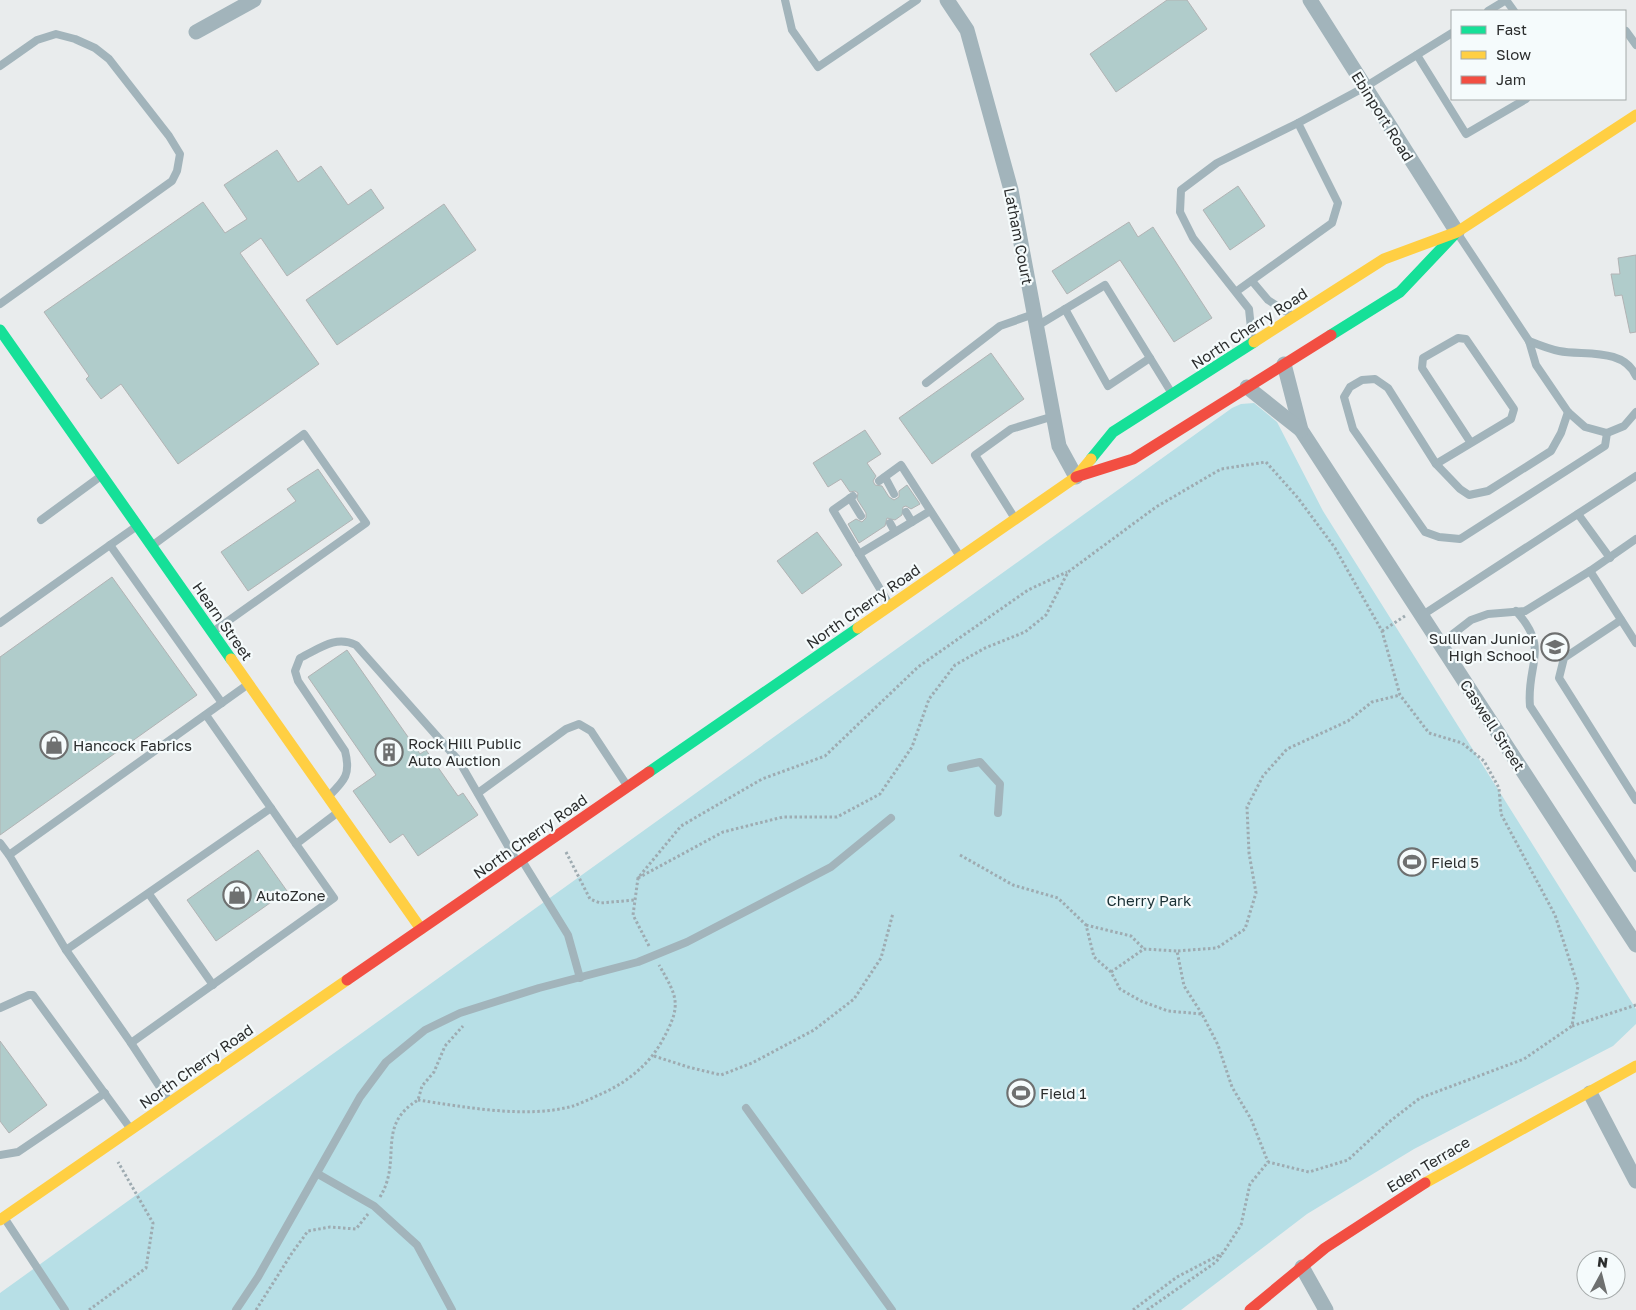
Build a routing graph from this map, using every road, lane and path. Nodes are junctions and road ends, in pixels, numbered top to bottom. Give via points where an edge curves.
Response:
1 (254, 0) edge
2 (785, 0) edge
3 (917, 0) edge
4 (948, 0) edge
5 (1310, 0) edge
6 (1506, 0) edge
7 (1490, 10) edge
8 (1626, 31) dead end
9 (196, 32) dead end
10 (1451, 34) edge
11 (1636, 45) edge
12 (1417, 55) junction
13 (0, 66) edge
14 (1365, 87) junction
15 (1524, 100) edge
16 (1636, 115) edge
17 (1298, 123) junction
18 (1456, 232) junction
19 (1252, 281) junction
20 (1237, 291) junction
21 (0, 304) edge
22 (1065, 309) junction
23 (1294, 316) junction
24 (1036, 320) junction
25 (0, 330) edge
26 (1529, 341) junction
27 (1252, 343) junction
28 (1150, 358) junction
29 (1284, 364) junction
30 (1636, 376) edge
31 (926, 383) dead end
32 (1247, 387) junction
33 (1173, 394) junction
34 (1568, 412) junction
35 (1636, 412) edge
36 (1054, 416) junction
37 (1301, 430) junction
38 (1606, 433) junction
39 (1471, 442) junction
40 (1436, 464) junction
41 (102, 475) junction
42 (1636, 476) edge
43 (1076, 477) junction
44 (894, 494) dead end
45 (930, 511) junction
46 (906, 512) dead end
47 (1578, 514) junction
48 (861, 516) dead end
49 (1015, 519) junction
50 (41, 520) dead end
51 (912, 522) junction
52 (890, 523) dead end
53 (138, 526) junction
54 (895, 532) junction
55 (872, 534) dead end
56 (1636, 540) edge
57 (878, 542) junction
58 (110, 545) junction
59 (152, 546) junction
60 (859, 554) junction
61 (960, 557) junction
62 (1610, 558) junction
63 (1590, 571) junction
64 (1068, 572) junction
65 (890, 606) junction
66 (1516, 611) junction
67 (1419, 612) junction
68 (1621, 620) junction
69 (0, 623) edge
70 (1382, 631) junction
71 (212, 632) junction
72 (1636, 643) edge
73 (1440, 644) junction
74 (248, 684) junction
75 (1400, 695) junction
76 (222, 703) junction
77 (206, 715) junction
78 (951, 768) dead end
79 (628, 787) junction
80 (478, 794) junction
81 (328, 797) junction
82 (1636, 800) edge
83 (271, 808) junction
84 (338, 812) junction
85 (998, 813) dead end
86 (891, 818) dead end
87 (556, 836) junction
88 (0, 843) edge
89 (296, 844) junction
90 (8, 855) junction
91 (960, 855) dead end
92 (520, 861) junction
93 (1636, 868) edge
94 (638, 878) junction
95 (149, 894) junction
96 (635, 900) junction
97 (893, 914) dead end
98 (1086, 925) junction
99 (421, 930) junction
100 (1636, 945) edge
101 (1144, 949) junction
102 (66, 950) junction
103 (1177, 951) junction
104 (654, 956) junction
105 (1111, 972) junction
106 (580, 978) junction
107 (213, 985) junction
108 (1636, 1005) edge
109 (482, 1006) junction
110 (0, 1008) edge
111 (1202, 1014) junction
112 (1572, 1026) junction
113 (132, 1043) junction
114 (654, 1056) junction
115 (1636, 1066) edge
116 (105, 1093) junction
117 (1590, 1093) junction
118 (418, 1100) junction
119 (170, 1102) junction
120 (746, 1108) dead end
121 (132, 1129) junction
122 (108, 1146) junction
123 (0, 1155) edge
124 (1268, 1162) junction
125 (318, 1174) junction
126 (1636, 1181) edge
127 (374, 1206) junction
128 (1, 1216) edge
129 (1223, 1253) junction
130 (1302, 1267) junction
131 (66, 1310) edge
132 (89, 1310) edge
133 (236, 1310) edge
134 (256, 1310) edge
135 (452, 1310) edge
136 (892, 1310) edge
137 (1133, 1310) edge
138 (1147, 1310) edge
139 (1250, 1310) edge
140 (1326, 1310) edge

1 - 9 street
2 - 3 lane via 792,30 818,67
4 - 24 street, Latham Court via 967,30 1011,190
5 - 14 street, Ebinport Road
6 - 7 lane
8 - 11 lane
10 - 12 lane
12 - 14 lane
12 - 15 lane via 1466,134
13 - 21 lane via 37,40 56,34 95,48 109,59 180,154 172,181
14 - 17 lane
14 - 18 street, Ebinport Road
16 - 18 main road, North Cherry Road
17 - 19 lane via 1338,203 1332,223
17 - 20 lane via 1217,163 1182,190 1180,212 1193,238
18 - 23 main road, North Cherry Road via 1384,259
18 - 26 lane
18 - 29 main road, North Cherry Road via 1400,292
19 - 20 lane
19 - 23 lane via 1268,300
20 - 27 lane via 1249,309
22 - 24 lane
22 - 28 lane via 1105,285
22 - 28 lane via 1108,386
23 - 27 main road, North Cherry Road
24 - 31 lane via 1000,326
24 - 36 street, Latham Court
25 - 41 main road, Hearn Street
26 - 30 lane via 1559,351 1603,353 1632,368
26 - 34 lane via 1536,365
27 - 33 main road, North Cherry Road
28 - 33 lane
29 - 32 main road, North Cherry Road
29 - 37 street, Caswell Street
32 - 37 street, Caswell Street
32 - 43 main road, North Cherry Road via 1133,459
33 - 43 main road, North Cherry Road via 1113,432
34 - 38 lane via 1585,427
34 - 40 lane via 1552,451 1488,491 1469,495
35 - 38 lane via 1624,426
36 - 43 street, Latham Court via 1059,446
36 - 49 lane via 1011,429 974,455
37 - 67 street, Caswell Street
38 - 40 lane via 1605,446 1460,538 1439,537 1425,532 1353,429 1344,397 1350,387 1362,380 1374,379 1388,388
39 - 39 lane via 1510,418 1514,410 1466,339 1458,338 1423,358 1422,368
39 - 40 lane
41 - 50 lane
41 - 53 main road, Hearn Street
42 - 47 lane
43 - 49 main road, North Cherry Road
44 - 45 lane via 882,479 901,465
45 - 51 lane
45 - 61 lane
46 - 51 lane
47 - 62 lane
47 - 67 lane via 1483,576
48 - 60 lane via 851,497 833,510
49 - 61 main road, North Cherry Road
51 - 54 lane
52 - 54 lane
53 - 58 lane
53 - 59 main road, Hearn Street
54 - 57 lane
55 - 57 lane
56 - 62 lane
57 - 60 lane
58 - 69 lane
58 - 76 lane
59 - 71 main road, Hearn Street
59 - 71 lane via 304,434 366,523
60 - 65 lane
61 - 65 main road, North Cherry Road
62 - 63 lane
63 - 66 lane via 1524,611
63 - 68 lane
64 - 70 path via 1156,507 1221,469 1266,462 1335,548
64 - 94 path via 1028,590 918,667 825,756 762,780 681,826
64 - 94 path via 1046,615 1025,632 985,648 955,665 929,699 912,747 880,794 837,817 783,817 723,832
65 - 79 main road, North Cherry Road
66 - 73 lane via 1488,614 1471,620
66 - 93 lane via 1533,635 1536,649 1529,691 1530,706
67 - 70 path
67 - 73 street, Caswell Street
68 - 72 lane
68 - 82 lane via 1564,658 1559,678
70 - 75 path
71 - 74 main road, Hearn Street
73 - 100 street, Caswell Street
74 - 76 lane
74 - 81 main road, Hearn Street
75 - 103 path via 1372,702 1348,722 1287,749 1262,776 1247,807 1249,853 1256,893 1245,929 1217,948
75 - 112 path via 1429,733 1462,743 1484,761 1499,788 1502,814 1555,915 1578,986
76 - 77 lane
77 - 83 lane
77 - 90 lane
78 - 85 lane via 980,762 1000,784
79 - 80 lane via 592,731 580,724 566,728
79 - 87 main road, North Cherry Road
80 - 81 lane via 459,760 436,732 356,645 346,640 332,642 300,658 295,670 298,681 344,751 348,763 345,780
80 - 92 lane
81 - 84 main road, Hearn Street
83 - 89 lane
83 - 95 lane
84 - 89 lane
84 - 99 main road, Hearn Street
86 - 104 lane via 831,867
87 - 92 main road, North Cherry Road
87 - 96 path via 590,899 600,903
88 - 90 lane
89 - 107 lane via 334,898
90 - 102 lane
91 - 98 path via 1013,885 1058,898
92 - 99 main road, North Cherry Road
92 - 106 lane via 568,935
94 - 96 path
95 - 102 lane
95 - 107 lane
96 - 104 path via 633,915
97 - 114 path via 881,958 854,999 814,1030 752,1063 721,1074
98 - 101 path via 1131,936
98 - 105 path via 1094,957
99 - 119 main road, North Cherry Road
101 - 103 path
101 - 105 path
102 - 113 lane
103 - 111 path via 1184,986
104 - 106 lane
104 - 114 path via 676,993 674,1021
105 - 111 path via 1120,989 1141,1001 1168,1011
106 - 109 lane
107 - 113 lane
108 - 112 path
109 - 118 path via 445,1046 434,1072 422,1086
109 - 125 lane via 424,1030 386,1062 360,1097
110 - 116 lane via 33,995
111 - 124 path
112 - 124 path via 1524,1059 1420,1098 1348,1160 1309,1172
113 - 119 lane
114 - 118 path via 620,1085 572,1106 530,1111 478,1110
115 - 117 main road, Eden Terrace
116 - 121 lane
116 - 123 lane via 18,1152
117 - 126 street
117 - 130 main road, Eden Terrace via 1454,1164 1388,1205
118 - 127 path via 404,1108 393,1128 390,1176
119 - 121 main road, North Cherry Road
120 - 136 lane
121 - 122 main road, North Cherry Road
122 - 128 main road, North Cherry Road
122 - 132 path via 153,1223 146,1268
124 - 129 path via 1250,1184 1241,1225
125 - 127 lane
125 - 133 lane
127 - 134 path via 356,1229 330,1227 308,1231
127 - 135 lane via 417,1245
128 - 131 lane
129 - 137 path via 1177,1277
129 - 138 path via 1216,1262
130 - 139 main road, Eden Terrace
130 - 140 street

